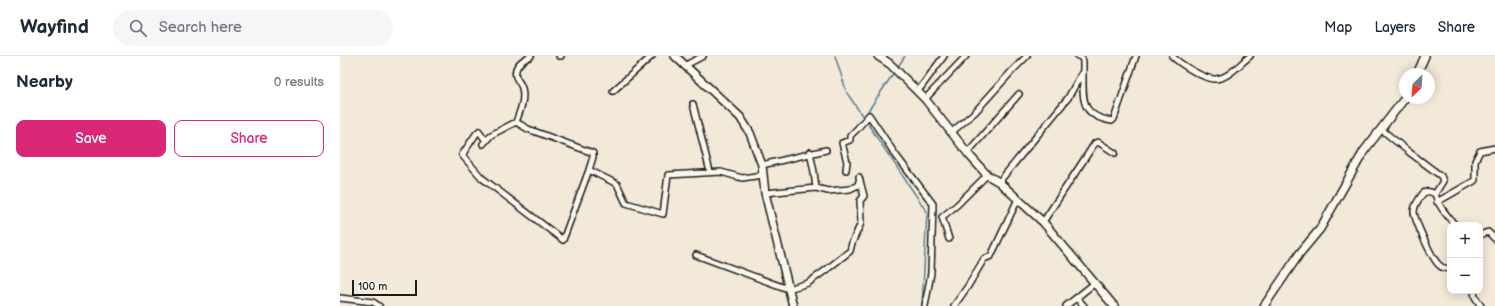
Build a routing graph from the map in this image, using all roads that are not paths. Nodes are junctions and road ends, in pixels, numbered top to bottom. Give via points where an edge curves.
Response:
1 (530, 56) edge
2 (652, 56) edge
3 (675, 56) edge
4 (703, 56) edge
5 (878, 56) edge
6 (944, 56) edge
7 (966, 56) edge
8 (1027, 56) edge
9 (1078, 56) edge
10 (1136, 56) edge
11 (1172, 56) edge
12 (1250, 56) edge
13 (1425, 56) edge
14 (684, 66) junction
15 (1420, 68) edge
16 (1083, 71) junction
17 (613, 91) dead end
18 (918, 91) junction
19 (1019, 94) dead end
20 (925, 99) junction
21 (692, 104) dead end
22 (1400, 104) edge
23 (516, 122) junction
24 (1381, 129) junction
25 (952, 132) junction
26 (1495, 148) edge
27 (826, 150) dead end
28 (810, 152) junction
29 (967, 153) junction
30 (1115, 153) dead end
31 (762, 165) junction
32 (589, 170) junction
33 (846, 170) dead end
34 (710, 172) junction
35 (763, 175) junction
36 (987, 175) junction
37 (999, 182) junction
38 (816, 188) junction
39 (765, 193) junction
40 (1434, 194) junction
41 (1018, 199) junction
42 (1437, 202) junction
43 (1042, 222) junction
44 (1453, 222) edge
45 (1483, 234) edge
46 (948, 239) dead end
47 (1495, 239) edge
48 (696, 255) dead end
49 (1447, 268) edge
50 (1095, 283) junction
51 (788, 289) junction
52 (1474, 294) edge
53 (340, 298) edge
54 (1077, 298) junction
55 (379, 306) edge
56 (793, 306) edge
57 (925, 306) edge
58 (954, 306) edge
59 (1066, 306) edge
60 (1084, 306) edge
61 (1114, 306) edge
62 (1264, 306) edge
63 (1482, 306) edge

1 - 23 street via 516,67 516,75 522,89 522,106
2 - 17 street
3 - 14 street
4 - 14 street
5 - 18 street
6 - 18 street
7 - 20 street
8 - 25 street via 976,112
9 - 16 street via 1084,61
10 - 16 street via 1112,121 1089,111 1085,106
11 - 12 street via 1202,75 1216,79 1228,74
13 - 15 street
14 - 31 street via 740,117 750,133
16 - 37 street via 1068,98
18 - 20 street
19 - 29 street
20 - 25 street
21 - 34 street
22 - 24 street
23 - 32 street via 528,129 593,153
23 - 32 street via 502,128 484,142 479,131 462,155 482,178 563,240
24 - 40 street via 1441,176 1443,181
24 - 62 street via 1364,151 1320,230 1300,253
25 - 29 street
26 - 42 street via 1480,151 1476,157 1474,181
27 - 28 street
28 - 31 street
28 - 38 street
29 - 36 street
30 - 43 street via 1098,142 1095,143
31 - 35 street
32 - 34 street via 616,184 626,203 663,214 668,175
33 - 57 street via 842,143 850,140 850,136 869,115 933,204 931,273
34 - 35 street via 721,172 742,178
35 - 39 street
36 - 37 street
36 - 46 street via 942,217
37 - 41 street
38 - 39 street
38 - 51 street via 828,191 850,189 858,185 859,179 864,196 860,201 861,223 850,251 808,283
39 - 51 street
40 - 42 street
40 - 49 street via 1423,193 1414,210 1435,262
41 - 43 street
41 - 58 street via 991,256 984,259
42 - 44 street
43 - 50 street
45 - 47 street via 1488,232
48 - 51 street
50 - 54 street
50 - 61 street
51 - 56 street
52 - 63 street
53 - 55 street via 373,302
54 - 59 street
54 - 60 street

